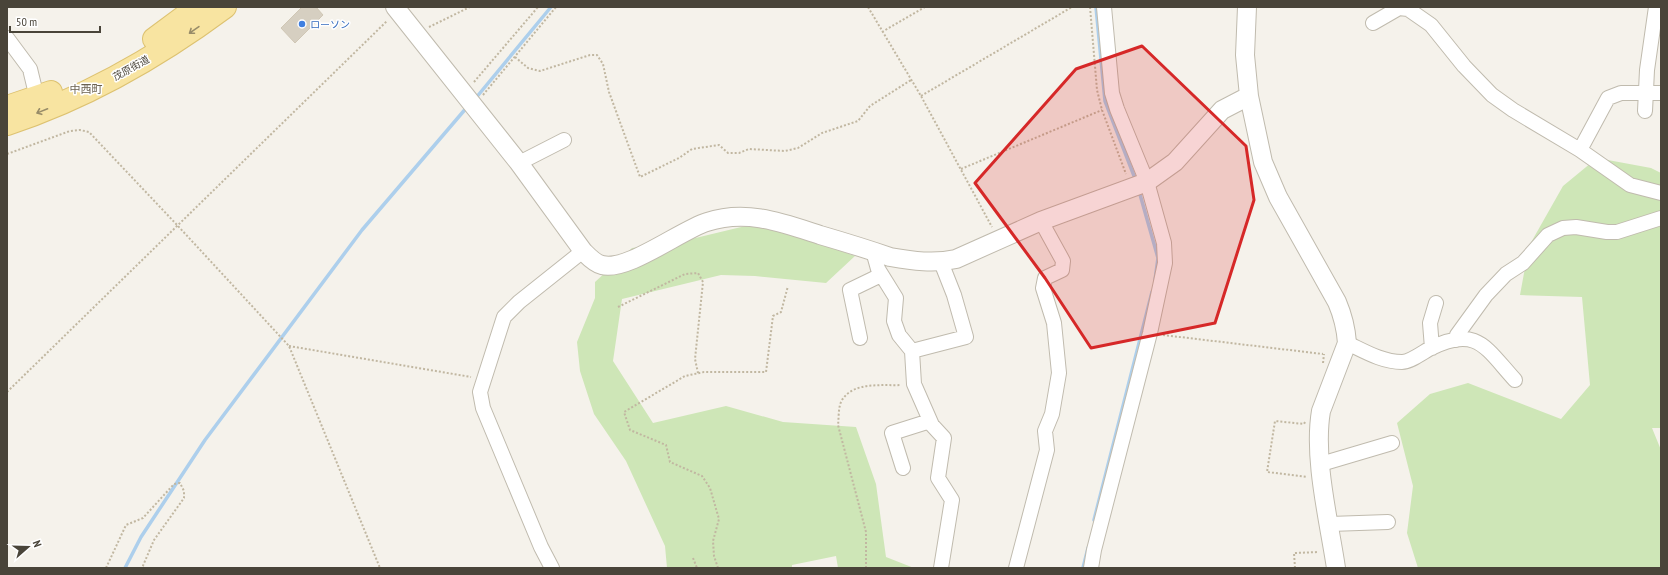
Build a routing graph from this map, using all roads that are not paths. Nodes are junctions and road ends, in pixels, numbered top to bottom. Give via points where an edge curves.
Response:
1 (197, 7) edge
2 (225, 7) edge
3 (1104, 7) edge
4 (1247, 7) edge
5 (1656, 7) edge
6 (1403, 8) edge
7 (396, 9) edge
8 (1373, 23) dead end
9 (7, 38) edge
10 (1646, 93) junction
11 (1661, 93) edge
12 (1250, 96) junction
13 (37, 98) junction
14 (7, 107) edge
15 (1645, 111) dead end
16 (7, 124) edge
17 (564, 140) dead end
18 (1580, 150) junction
19 (519, 163) junction
20 (1139, 184) junction
21 (1661, 193) edge
22 (1661, 218) edge
23 (1041, 220) junction
24 (582, 251) junction
25 (873, 251) junction
26 (941, 262) junction
27 (881, 275) junction
28 (1436, 303) dead end
29 (860, 338) dead end
30 (1456, 340) junction
31 (1347, 343) junction
32 (1432, 348) junction
33 (912, 351) junction
34 (1515, 380) dead end
35 (930, 421) junction
36 (1392, 443) dead end
37 (903, 468) dead end
38 (1322, 470) junction
39 (1388, 522) dead end
40 (1330, 524) junction
41 (552, 568) edge
42 (941, 568) edge
43 (1016, 568) edge
44 (1091, 568) edge
45 (1336, 568) edge

1 - 13 main road, 茂原街道 via 140,48 88,76
2 -> 16 main road, 茂原街道 via 192,32 124,72 51,107
3 - 20 street via 1112,93
4 - 12 street via 1245,55
5 - 10 street
6 - 8 street
6 - 18 street via 1431,25 1464,66 1492,95
7 - 19 street
9 - 13 street via 30,69
10 - 11 street
10 - 15 street
10 - 18 street via 1621,94 1608,98
12 - 20 street via 1222,110 1175,162
12 - 31 street via 1263,162 1278,197 1337,302
13 - 14 main road, 茂原街道
17 - 19 street
18 - 21 street via 1630,185
19 - 24 street
20 - 23 street
20 - 44 street via 1164,243 1165,264
22 - 30 street via 1617,232 1563,228 1548,235 1523,263 1506,274 1486,294
23 - 26 street via 968,255
23 - 43 street via 1063,261 1062,270 1045,278 1044,288 1054,323 1059,373 1052,414 1045,431 1047,450
24 - 25 street via 602,266 624,264 707,222 751,217 767,218
24 - 41 street via 504,317 480,392 483,408
25 - 26 street via 910,261
25 - 27 street
26 - 33 street via 966,336
27 - 29 street via 850,290
27 - 33 street via 896,298 894,321 899,335
28 - 32 street via 1430,323
30 - 32 street
30 - 34 street via 1472,338 1482,344
31 - 32 street via 1381,359 1403,362
31 - 38 street via 1321,411 1319,433
33 - 35 street via 914,384
35 - 37 street via 892,433
35 - 42 street via 944,438 938,478 952,500
36 - 38 street
38 - 40 street
39 - 40 street
40 - 45 street

